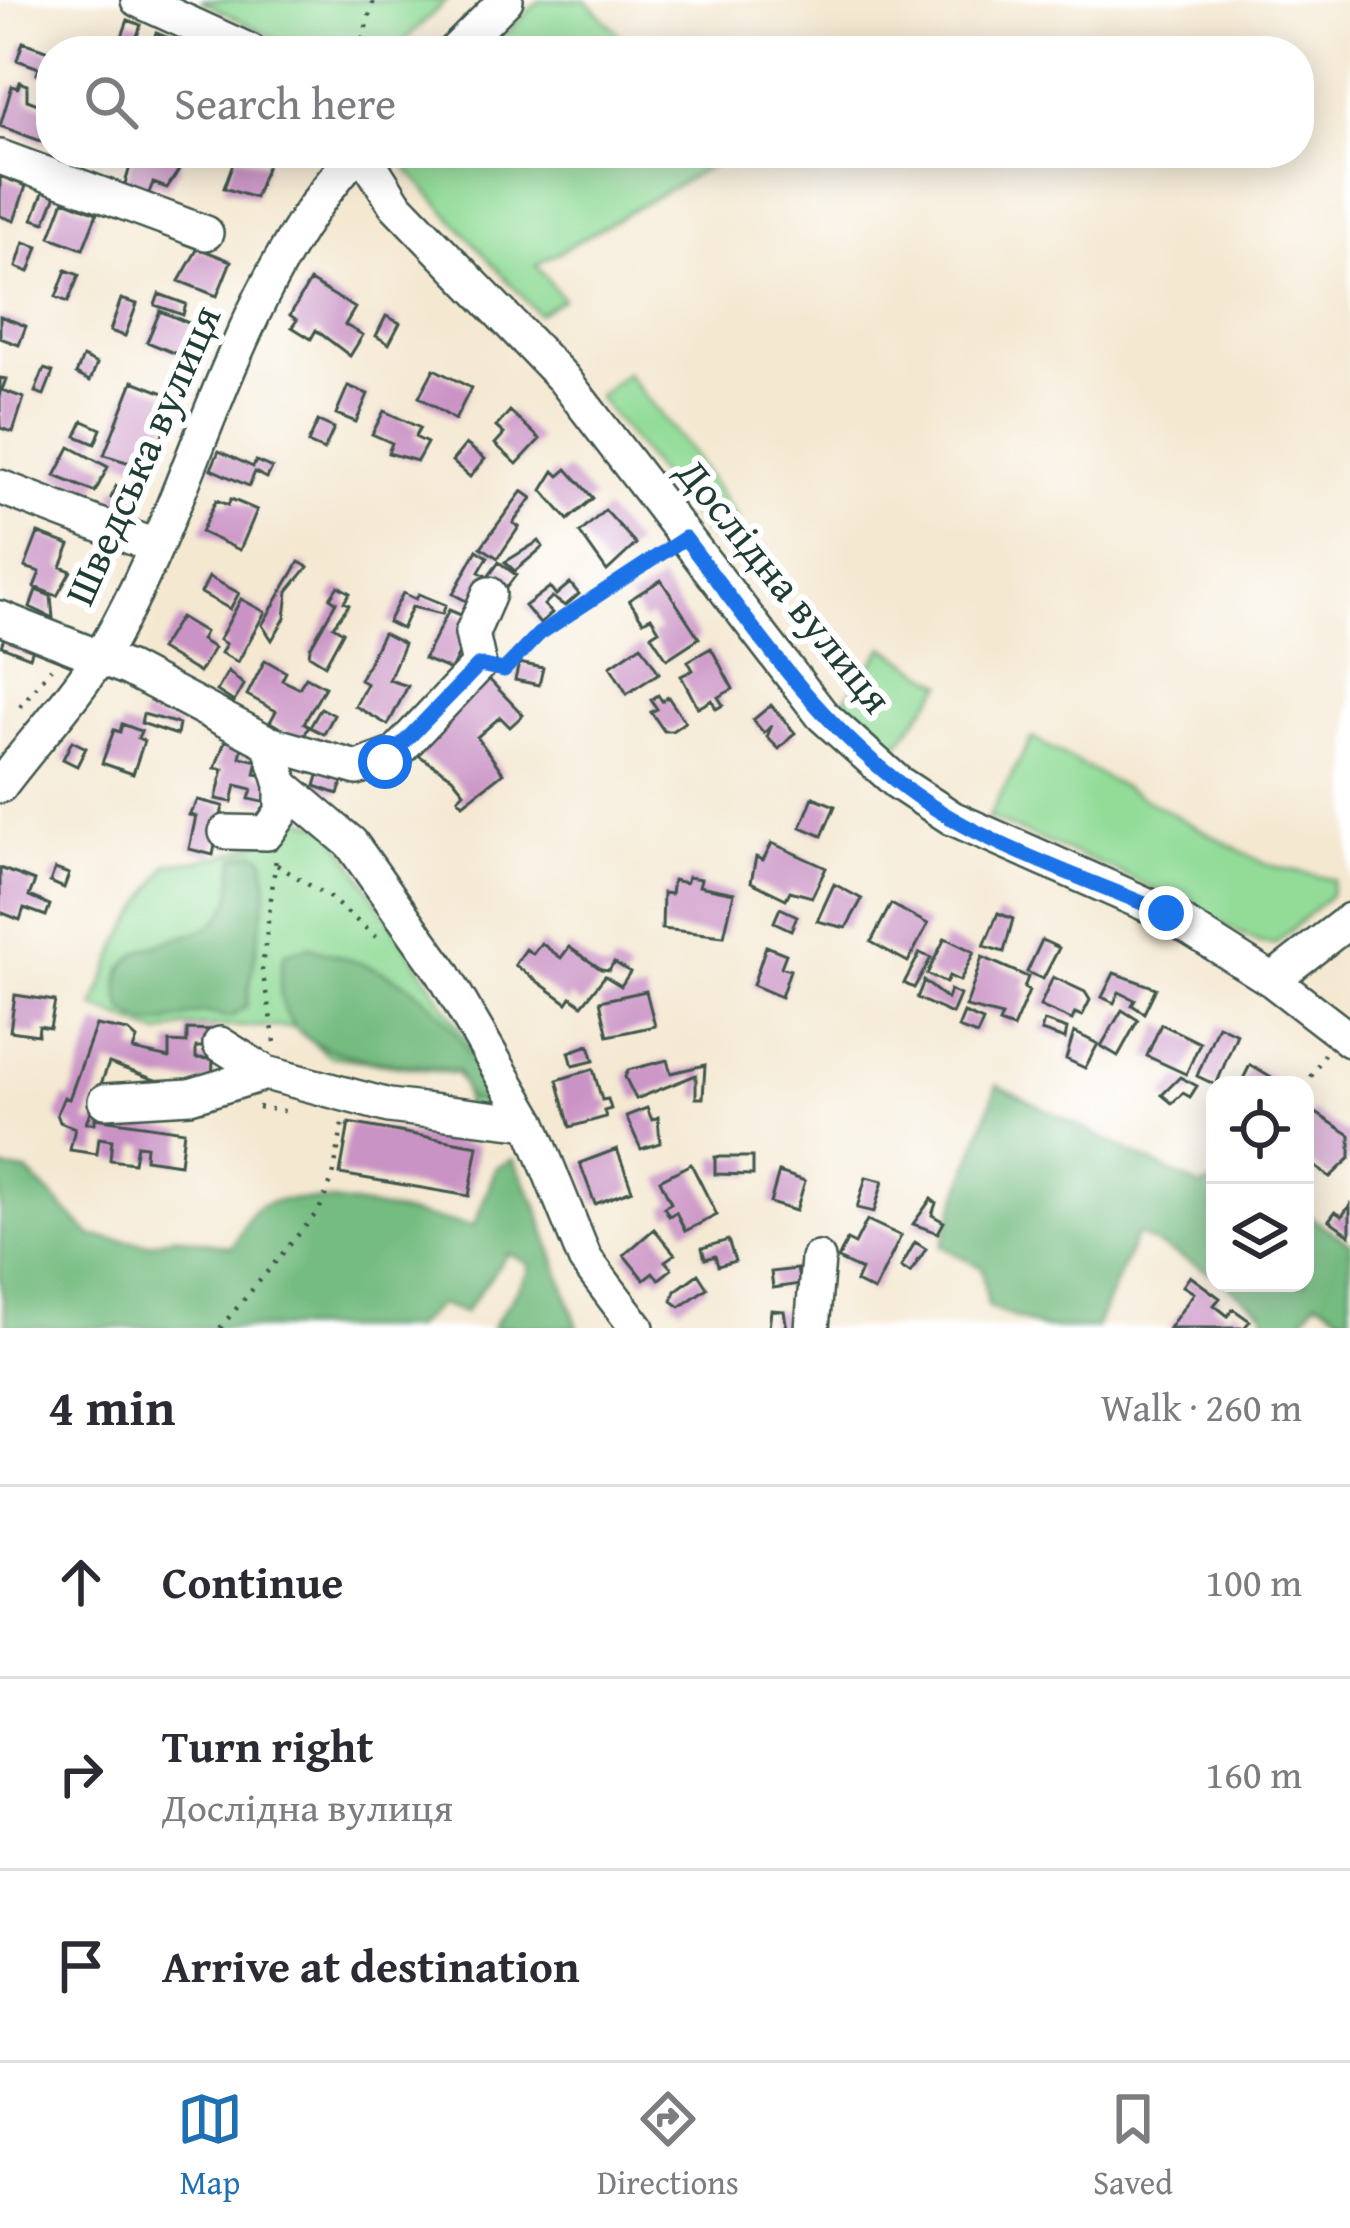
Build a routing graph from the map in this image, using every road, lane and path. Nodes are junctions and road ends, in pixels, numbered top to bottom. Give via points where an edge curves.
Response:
1 (138, 0) edge
2 (374, 0) edge
3 (506, 0) edge
4 (217, 36) edge
5 (363, 36) edge
6 (470, 36) edge
7 (0, 157) edge
8 (345, 168) edge
9 (370, 168) edge
10 (206, 233) dead end
11 (0, 487) edge
12 (685, 538) junction
13 (154, 546) junction
14 (489, 594) dead end
15 (0, 618) edge
16 (83, 653) junction
17 (492, 668) junction
18 (20, 707) dead end
19 (269, 743) junction
20 (282, 785) junction
21 (0, 786) edge
22 (272, 829) junction
23 (226, 832) dead end
24 (277, 865) junction
25 (1350, 920) edge
26 (393, 948) dead end
27 (1273, 980) junction
28 (1350, 1040) edge
29 (220, 1044) dead end
30 (275, 1076) junction
31 (347, 1098) junction
32 (105, 1101) dead end
33 (530, 1123) junction
34 (818, 1259) dead end
35 (220, 1328) edge
36 (638, 1328) edge
37 (812, 1328) edge

1 - 4 street
2 - 5 path
3 - 6 street
7 - 10 street
8 - 13 street, Шведська вулиця via 325,188 253,312
9 - 12 street, Дослідна вулиця via 395,204 563,378
11 - 13 street
12 - 17 path
12 - 27 street, Дослідна вулиця via 822,715 897,782 952,818 1166,913
13 - 16 street, Шведська вулиця via 121,623
14 - 17 street via 472,633
15 - 16 street
16 - 18 path
16 - 19 street
16 - 21 street, Шведська вулиця
17 - 19 street via 374,766 338,766
19 - 20 street
20 - 22 street
20 - 33 street via 337,828 390,894
22 - 23 street
22 - 24 path
24 - 26 path
24 - 30 path via 262,977
25 - 27 street
27 - 28 street, Дослідна вулиця
29 - 30 street
30 - 31 street
30 - 32 street via 190,1096
31 - 33 street
31 - 35 path via 320,1210
33 - 36 street via 585,1259
34 - 37 street

